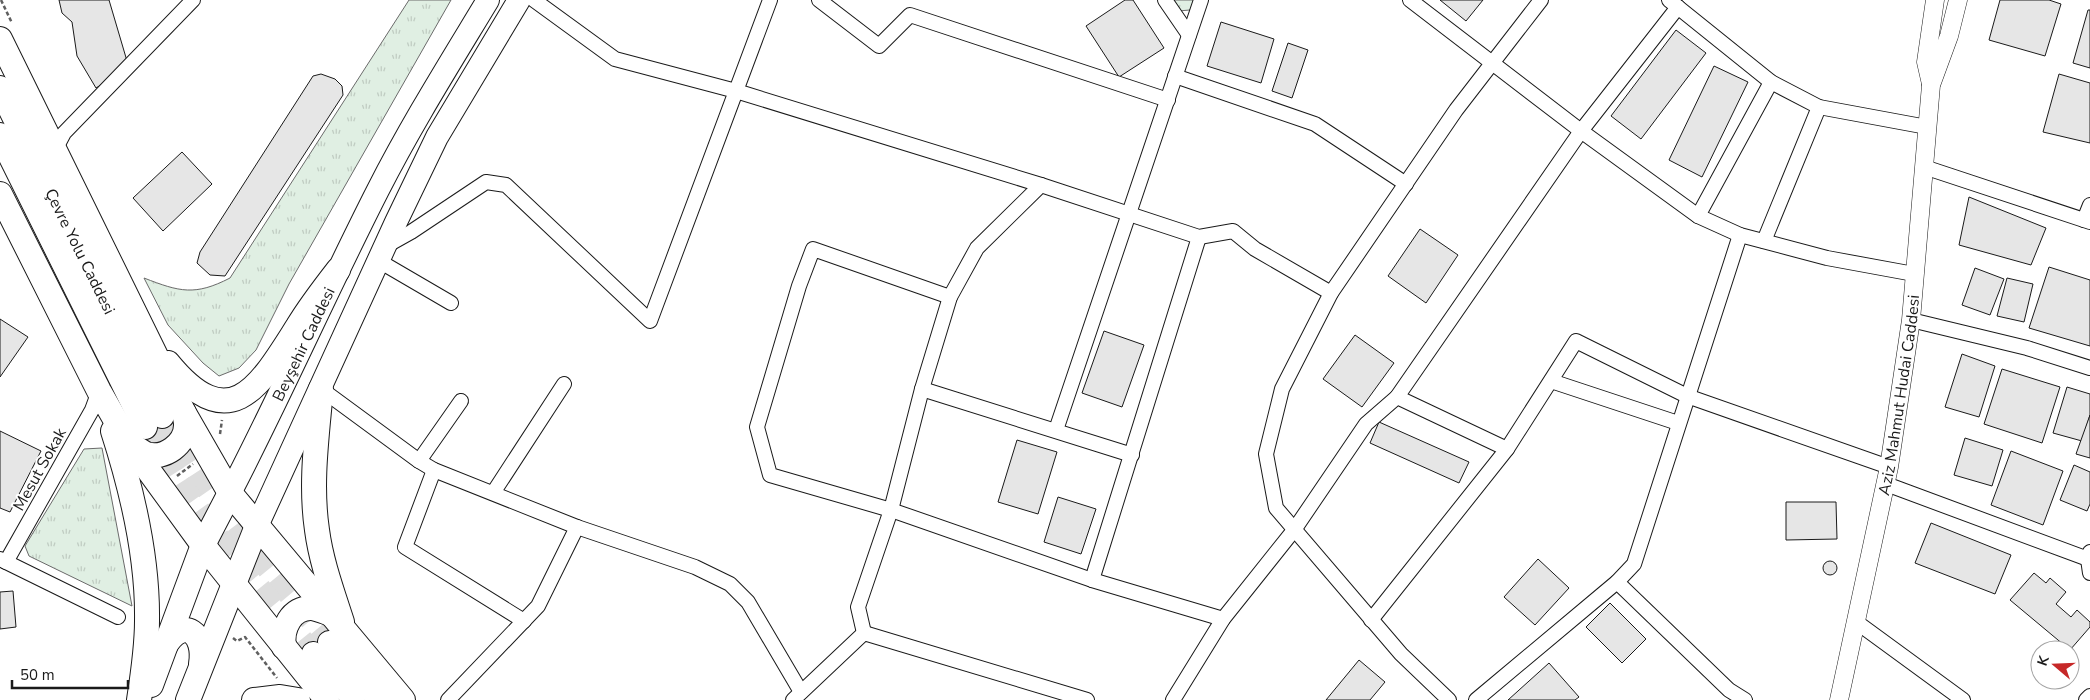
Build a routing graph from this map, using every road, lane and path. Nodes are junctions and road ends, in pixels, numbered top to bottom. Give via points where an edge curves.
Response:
1 (193, 0) edge
2 (488, 0) edge
3 (519, 0) edge
4 (534, 0) edge
5 (770, 0) edge
6 (819, 0) edge
7 (1165, 0) edge
8 (1201, 0) edge
9 (1410, 0) edge
10 (1542, 0) edge
11 (1935, 0) edge
12 (1958, 0) edge
13 (1674, 3) edge
14 (1189, 35) junction
15 (0, 39) edge
16 (1493, 63) junction
17 (1176, 76) junction
18 (1771, 82) junction
19 (1931, 85) junction
20 (0, 88) edge
21 (736, 91) junction
22 (1168, 100) junction
23 (1819, 107) junction
24 (1927, 127) junction
25 (1581, 131) junction
26 (0, 135) edge
27 (55, 150) junction
28 (1924, 167) junction
29 (1406, 184) junction
30 (1042, 185) junction
31 (0, 194) edge
32 (2090, 205) edge
33 (1130, 214) junction
34 (1698, 216) junction
35 (2087, 221) edge
36 (1740, 234) junction
37 (1199, 237) junction
38 (1764, 241) junction
39 (382, 254) junction
40 (338, 270) junction
41 (1914, 274) junction
42 (1331, 293) junction
43 (950, 297) junction
44 (451, 303) dead end
45 (135, 311) junction
46 (1910, 320) junction
47 (2090, 368) edge
48 (1551, 382) junction
49 (564, 384) dead end
50 (321, 389) junction
51 (922, 389) junction
52 (99, 391) junction
53 (1687, 396) junction
54 (1397, 397) junction
55 (461, 401) dead end
56 (267, 422) junction
57 (1678, 423) junction
58 (155, 424) junction
59 (1056, 430) junction
60 (298, 439) junction
61 (1507, 449) junction
62 (1132, 454) junction
63 (418, 460) junction
64 (1889, 466) junction
65 (434, 470) junction
66 (1886, 484) junction
67 (230, 493) junction
68 (493, 493) junction
69 (891, 510) junction
70 (257, 526) junction
71 (578, 527) junction
72 (1294, 530) junction
73 (204, 545) junction
74 (2089, 555) edge
75 (3, 561) edge
76 (2090, 573) edge
77 (1092, 580) junction
78 (1617, 582) junction
79 (234, 584) junction
80 (330, 614) junction
81 (118, 617) dead end
82 (1223, 619) junction
83 (1371, 620) junction
84 (524, 621) junction
85 (1855, 621) junction
86 (864, 633) junction
87 (329, 642) junction
88 (165, 646) junction
89 (284, 647) junction
90 (201, 666) junction
91 (797, 696) edge
92 (2090, 696) edge
93 (138, 700) edge
94 (145, 700) edge
95 (188, 700) edge
96 (254, 700) edge
97 (298, 700) edge
98 (327, 700) edge
99 (354, 700) edge
100 (379, 700) edge
101 (403, 700) edge
102 (448, 700) edge
103 (1087, 700) edge
104 (1173, 700) edge
105 (1449, 700) edge
106 (1476, 700) edge
107 (1745, 700) edge
108 (1840, 700) edge
109 (1963, 700) edge
110 (2086, 700) edge

1 - 27 street via 64,134
2 - 40 main road, Beyşehir Caddesi via 424,106
3 - 39 main road via 438,137
4 - 21 street via 615,59
5 - 21 street
6 - 22 street via 879,46 910,16
7 - 14 street
8 - 14 street
9 - 16 street
10 - 16 street
11 - 19 street, Aziz Mahmut Hudai Caddesi via 1926,62
12 - 19 street, Aziz Mahmut Hudai Caddesi
13 - 18 street
13 - 25 street
14 - 17 street
15 - 27 highway
16 - 25 street
16 - 29 street via 1456,110
17 - 22 street
17 - 29 street via 1315,124
18 - 23 street
18 - 34 street
19 - 24 street, Aziz Mahmut Hudai Caddesi
20 - 58 highway, Çevre Yolu Caddesi
21 - 30 street
21 - 39 street via 650,321 506,185 486,182
22 - 33 street
23 - 24 street
23 - 38 street
24 - 28 street, Aziz Mahmut Hudai Caddesi
25 - 34 street
25 - 54 street
26 - 58 highway, Çevre Yolu Caddesi
27 - 45 highway
28 - 35 street
28 - 41 street, Aziz Mahmut Hudai Caddesi
29 - 42 street
30 - 33 street
30 - 43 street via 977,248
31 - 52 highway
32 - 35 street
33 - 37 street
33 - 59 street
34 - 36 street
36 - 38 street
36 - 53 street
37 - 42 street via 1233,231 1256,249
37 - 62 street
38 - 41 street via 1827,258
39 - 44 street
39 - 50 main road
40 - 45 highway via 306,313 270,371 255,388 231,400 205,396 188,385 169,364
40 - 56 main road, Beyşehir Caddesi
41 - 46 street, Aziz Mahmut Hudai Caddesi
42 - 72 street via 1282,389 1266,454 1276,508
43 - 51 street
43 - 69 street via 813,249 757,427 770,475
45 - 58 highway
46 - 47 street via 2027,348
46 - 64 street, Aziz Mahmut Hudai Caddesi
48 - 53 street via 1576,342
48 - 57 street
48 - 61 street
49 - 68 street
50 - 60 main road
50 - 63 street
50 - 87 highway via 315,512 324,563
51 - 59 street
51 - 69 street
52 - 58 highway
52 - 75 street, Mesut Sokak via 92,410
52 - 93 highway via 121,456 143,557 146,650
53 - 57 street
53 - 64 street
54 - 61 street
54 - 72 street via 1366,424
55 - 63 street
56 - 60 main road via 274,440 290,444
56 - 67 main road, Beyşehir Caddesi
57 - 78 street via 1634,564
58 - 67 highway
58 - 73 highway
59 - 62 street
60 - 70 main road
61 - 83 street
62 - 77 street
63 - 65 street
64 - 66 street, Aziz Mahmut Hudai Caddesi
65 - 68 street
65 - 84 street via 405,547
66 - 74 street
66 - 85 street, Aziz Mahmut Hudai Caddesi
67 - 70 highway
67 - 73 highway, Beyşehir Caddesi
68 - 71 street
69 - 77 street
69 - 86 street via 858,607
70 - 79 highway
70 - 80 highway
71 - 84 street via 538,606
71 - 91 street via 695,567 730,584 748,602
72 - 82 street
72 - 83 street
73 - 79 highway
73 - 88 highway, Beyşehir Caddesi
74 - 76 street
75 - 81 street
77 - 82 street
78 - 106 street
78 - 107 street via 1729,690
79 - 89 highway
79 - 90 highway
80 - 87 highway
80 - 89 highway via 312,608 295,613 284,631
82 - 104 street
83 - 105 street via 1400,654
84 - 102 street
85 - 108 street, Aziz Mahmut Hudai Caddesi
85 - 109 street
86 - 91 street
86 - 103 street
87 - 99 main road
87 - 100 main road
87 - 101 highway
88 - 90 highway via 179,631 186,630 196,635 203,653
88 - 94 highway, Beyşehir Caddesi
89 - 98 highway
90 - 95 highway
92 - 110 street
96 - 97 highway via 280,697

